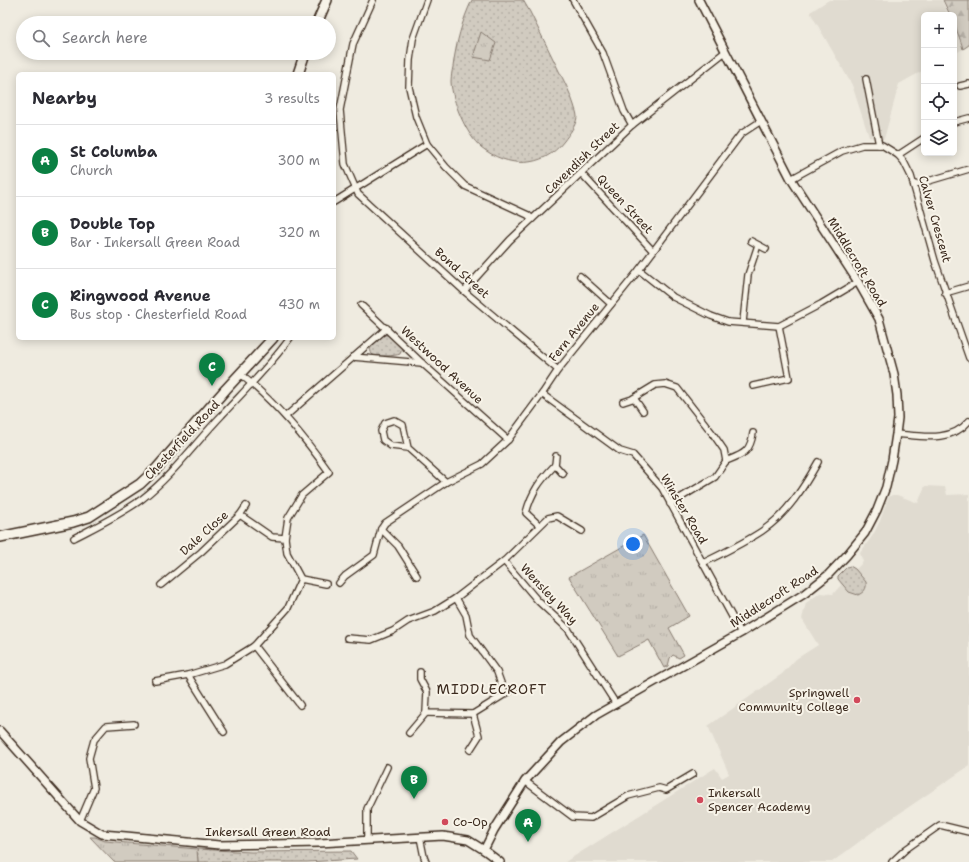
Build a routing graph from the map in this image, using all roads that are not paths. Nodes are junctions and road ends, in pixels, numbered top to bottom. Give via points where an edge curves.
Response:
1 (327, 0) edge
2 (373, 0) edge
3 (427, 0) edge
4 (574, 0) edge
5 (699, 0) edge
6 (320, 16) edge
7 (725, 52) junction
8 (303, 60) edge
9 (299, 72) edge
10 (866, 79) dead end
11 (969, 84) edge
12 (960, 86) dead end
13 (969, 118) edge
14 (761, 121) junction
15 (957, 121) edge
16 (632, 125) junction
17 (921, 140) edge
18 (427, 144) junction
19 (879, 145) junction
20 (898, 155) junction
21 (969, 169) edge
22 (581, 173) junction
23 (791, 179) junction
24 (914, 185) junction
25 (356, 189) junction
26 (336, 201) edge
27 (532, 219) junction
28 (750, 241) dead end
29 (758, 245) junction
30 (766, 249) dead end
31 (653, 251) junction
32 (640, 270) junction
33 (580, 276) dead end
34 (858, 282) junction
35 (969, 286) edge
36 (464, 291) junction
37 (945, 293) junction
38 (611, 304) junction
39 (361, 305) dead end
40 (743, 322) junction
41 (779, 326) junction
42 (387, 328) junction
43 (271, 340) edge
44 (288, 340) edge
45 (353, 357) junction
46 (969, 358) edge
47 (422, 362) junction
48 (558, 370) junction
49 (240, 374) junction
50 (252, 384) junction
51 (753, 386) dead end
52 (542, 394) junction
53 (634, 398) junction
54 (623, 402) dead end
55 (643, 411) dead end
56 (286, 416) junction
57 (969, 421) edge
58 (752, 434) dead end
59 (896, 434) junction
60 (508, 440) junction
61 (408, 448) junction
62 (556, 456) dead end
63 (726, 461) junction
64 (818, 462) dead end
65 (555, 465) junction
66 (562, 474) dead end
67 (446, 482) junction
68 (670, 504) junction
69 (246, 506) dead end
70 (240, 515) junction
71 (540, 525) junction
72 (381, 529) junction
73 (582, 530) dead end
74 (0, 537) edge
75 (74, 538) dead end
76 (284, 538) junction
77 (504, 561) junction
78 (704, 564) junction
79 (417, 576) dead end
80 (301, 579) junction
81 (339, 583) dead end
82 (326, 584) dead end
83 (161, 585) dead end
84 (456, 598) junction
85 (741, 633) junction
86 (347, 638) dead end
87 (254, 646) junction
88 (420, 672) dead end
89 (188, 675) junction
90 (155, 681) dead end
91 (515, 688) dead end
92 (505, 694) junction
93 (616, 704) junction
94 (300, 705) dead end
95 (426, 713) junction
96 (473, 714) junction
97 (134, 724) dead end
98 (0, 731) edge
99 (224, 732) dead end
100 (409, 733) dead end
101 (470, 750) dead end
102 (387, 768) dead end
103 (693, 774) dead end
104 (525, 781) junction
105 (80, 821) junction
106 (969, 832) edge
107 (420, 837) junction
108 (367, 840) junction
109 (484, 850) junction
110 (426, 862) edge
111 (500, 862) edge
112 (892, 862) edge

1 - 6 highway
2 - 25 street, Bond Street via 353,44 340,110 345,164
3 - 18 street via 413,39 409,87 416,118
4 - 16 street via 603,53 624,111
5 - 7 street, Middlecroft Road
7 - 14 street, Middlecroft Road
7 - 16 street, Cavendish Street
8 - 9 highway
10 - 19 street
11 - 12 street
13 - 15 street
14 - 23 street, Middlecroft Road
14 - 31 street, Fern Avenue via 741,134
16 - 22 street, Cavendish Street
17 - 20 street
18 - 25 street
18 - 27 street via 465,186
19 - 20 street, Calver Crescent
19 - 23 street via 862,145 842,151
20 - 24 street, Calver Crescent via 912,176
21 - 24 street
22 - 27 street, Cavendish Street
22 - 31 street, Queen Street
23 - 34 street, Middlecroft Road
24 - 37 street, Calver Crescent
25 - 26 street
25 - 36 street, Bond Street via 358,194
27 - 36 street, Cavendish Street
28 - 29 street
29 - 30 street
29 - 40 street via 748,275
31 - 32 street, Fern Avenue
32 - 38 street, Fern Avenue
32 - 40 street via 673,297 711,316 728,322
33 - 38 street
34 - 41 street
34 - 59 street, Middlecroft Road via 879,319 894,374 898,418
35 - 37 street
36 - 48 street, Bond Street
37 - 46 street, Calver Crescent
38 - 48 street, Fern Avenue
39 - 42 street, Westwood Avenue
40 - 41 street
41 - 51 street via 789,378
42 - 45 street
42 - 47 street, Westwood Avenue
43 - 49 highway, Chesterfield Road
44 - 50 street, Chesterfield Road
45 - 47 street
45 - 56 street
47 - 60 street, Westwood Avenue
48 - 52 street, Fern Avenue
49 - 50 street
49 - 74 highway, Chesterfield Road via 140,484 89,517 67,524
50 - 56 street
50 - 75 street, Chesterfield Road via 171,473 142,499
52 - 60 street, Fern Avenue
52 - 68 street, Winster Road via 620,451 633,455 656,481
53 - 54 street
53 - 55 street
53 - 63 street via 655,385 665,384 677,388 724,450
56 - 76 street via 329,472 302,495 288,518
57 - 59 street via 957,432 947,436
58 - 63 street via 752,443 748,449
59 - 85 street, Middlecroft Road via 886,487 865,533 828,575 804,594
60 - 67 street, Fern Avenue via 482,464
61 - 61 street via 391,446 383,440 381,430 385,423 394,420 403,425
61 - 67 street
62 - 65 street
63 - 68 street via 715,477
64 - 78 street via 807,482 776,519 762,531
65 - 66 street
65 - 71 street via 538,485 526,513
67 - 72 street, Fern Avenue via 385,522
68 - 78 street, Winster Road
69 - 70 street
70 - 76 street, Dale Close via 272,537
70 - 83 street, Dale Close via 202,552
71 - 73 street via 548,518 557,516
71 - 77 street
72 - 79 street via 398,546
72 - 81 street via 374,555
76 - 80 street via 287,553
77 - 84 street
77 - 93 street, Wensley Way via 538,601 568,629
78 - 85 street, Winster Road
80 - 82 street
80 - 87 street via 288,608
84 - 86 street via 435,611 408,621 393,631 371,640
84 - 92 street via 466,615 470,635 497,672
85 - 93 street, Middlecroft Road
87 - 89 street via 225,664
87 - 94 street
88 - 95 street via 420,679 427,692
89 - 90 street
89 - 99 street
91 - 92 street
92 - 96 street
93 - 104 street, Middlecroft Road via 596,715 561,742
95 - 96 street
95 - 100 street
96 - 101 street via 479,736
97 - 105 street via 106,726 94,740 90,758 94,788
98 - 105 street, Inkersall Green Road
102 - 108 street via 367,809
103 - 104 street via 666,790 659,788 628,796 591,818 573,817
104 - 109 street, Middlecroft Road
105 - 108 street, Inkersall Green Road via 102,834 219,845
106 - 112 street via 940,824
107 - 108 street, Inkersall Green Road
107 - 109 street, Inkersall Green Road via 443,836 468,840
107 - 110 street
109 - 111 street, Inkersall Green Road

